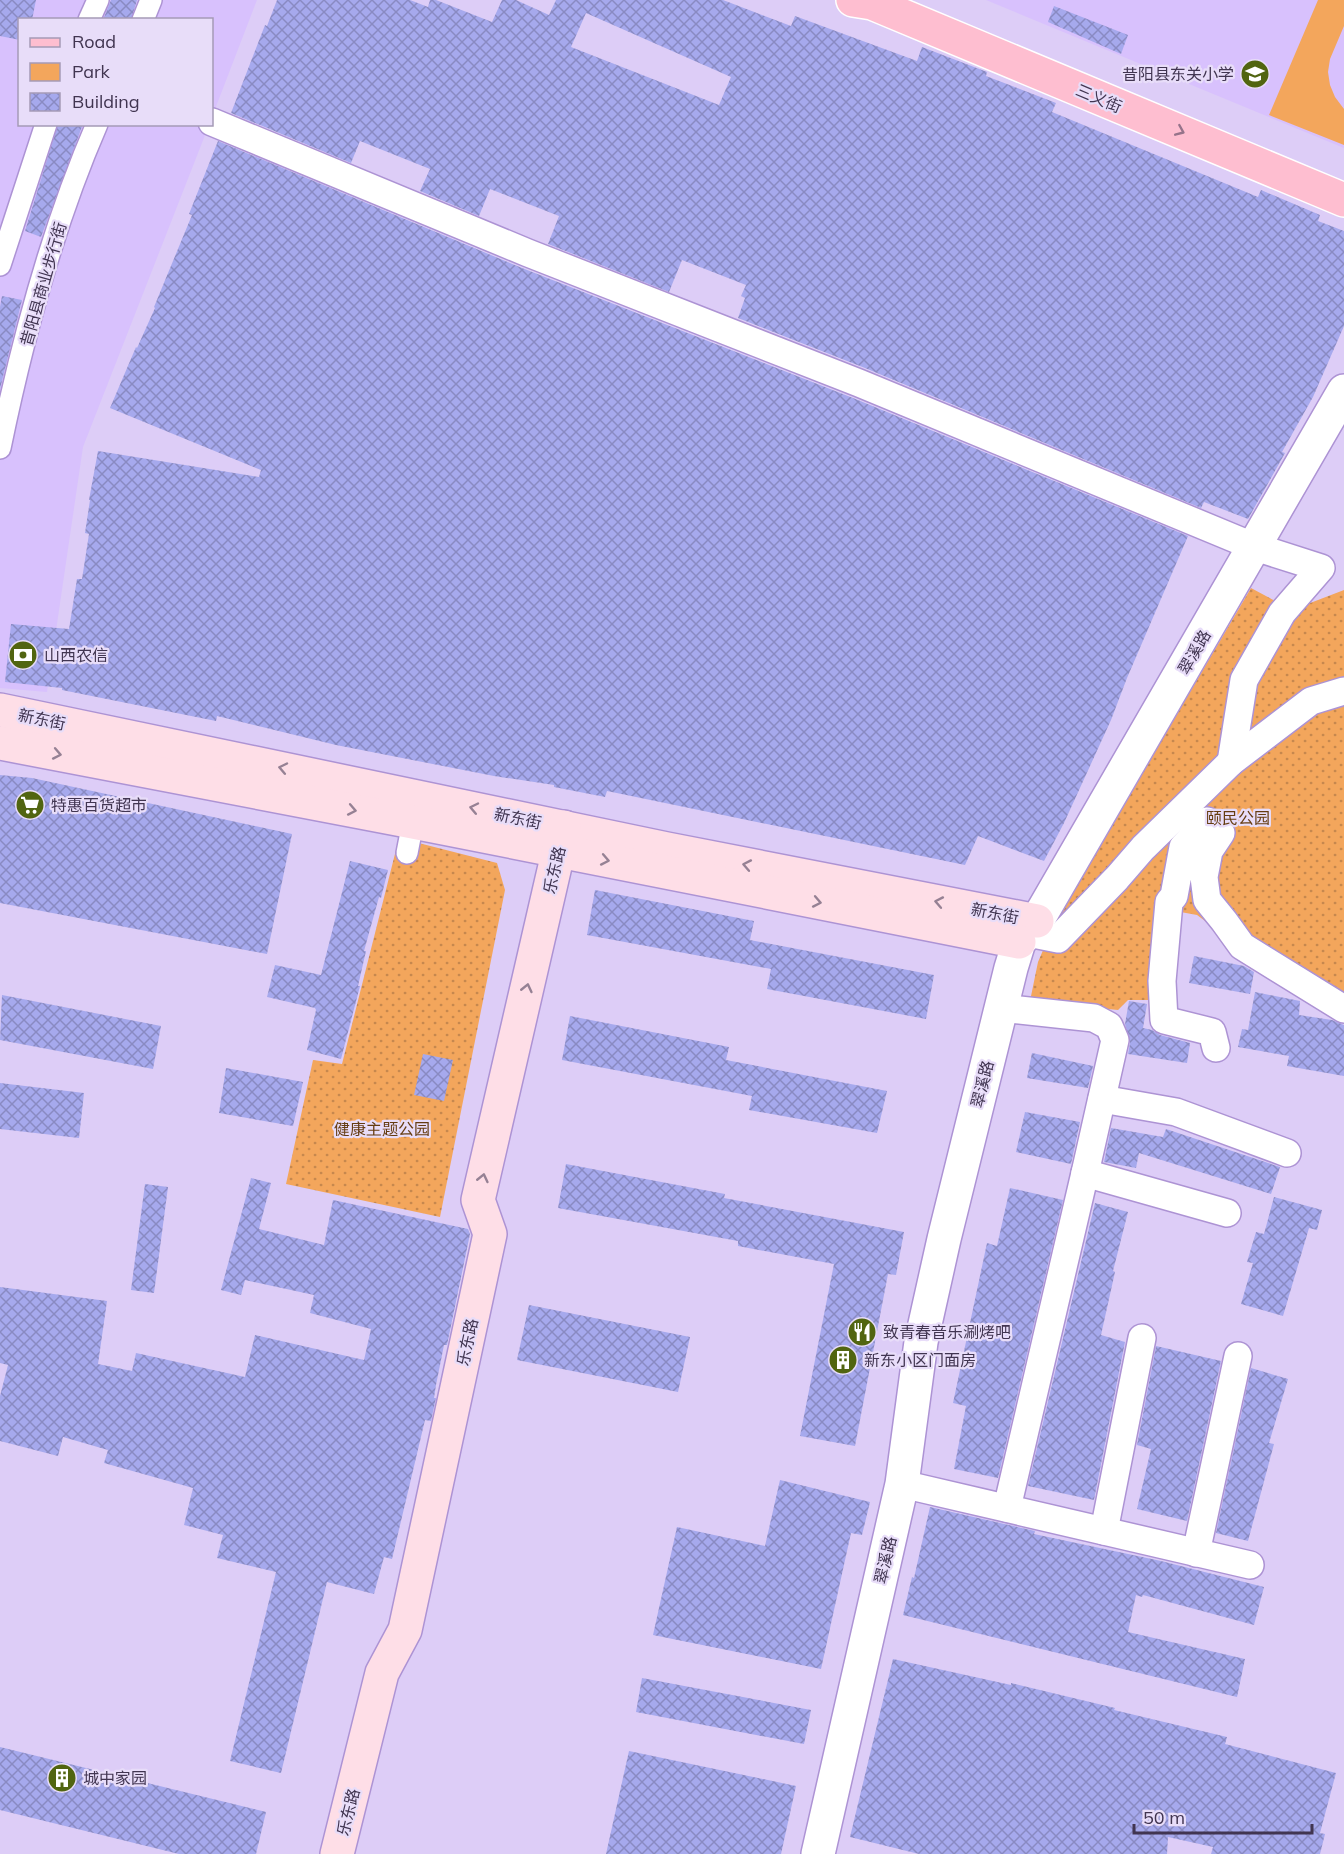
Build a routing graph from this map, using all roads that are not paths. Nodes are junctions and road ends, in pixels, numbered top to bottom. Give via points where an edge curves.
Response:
1 (98, 0) edge
2 (151, 0) edge
3 (853, 0) edge
4 (915, 0) edge
5 (91, 18) edge
6 (144, 18) edge
7 (213, 122) edge
8 (45, 126) edge
9 (96, 126) edge
10 (1344, 175) edge
11 (1344, 200) edge
12 (0, 265) edge
13 (1344, 391) edge
14 (0, 448) edge
15 (1255, 547) junction
16 (1344, 691) edge
17 (0, 710) edge
18 (0, 742) edge
19 (1232, 762) junction
20 (561, 839) junction
21 (1028, 932) junction
22 (1001, 1008) junction
23 (1344, 1009) edge
24 (1216, 1048) dead end
25 (1102, 1099) junction
26 (1287, 1154) dead end
27 (1085, 1173) junction
28 (1227, 1213) dead end
29 (1142, 1338) dead end
30 (1238, 1356) dead end
31 (902, 1484) junction
32 (1007, 1508) junction
33 (1104, 1531) junction
34 (1196, 1552) junction
35 (1250, 1565) dead end
36 (337, 1854) edge
37 (818, 1854) edge

1 - 5 street
2 - 6 street
3 -> 11 main road, 三义街 via 872,3
4 - 10 main road, 三义街
7 - 15 street
8 - 12 street
9 - 14 street, 昔阳县商业步行街 via 37,295
13 - 15 street, 翠溪路
15 - 19 street via 1321,568 1282,613 1244,680
15 - 21 street, 翠溪路
16 - 19 street via 1311,701
20 -> 17 main road, 新东街
18 -> 20 main road, 新东街 via 410,837
19 - 21 street via 1143,848 1058,939
20 - 21 main road, 新东街
36 -> 20 main road, 乐东路 via 382,1672 405,1630 490,1234 478,1200
21 - 22 street, 翠溪路
22 - 25 street via 1094,1018 1109,1026 1115,1040
22 - 31 street, 翠溪路 via 921,1342
23 - 24 street via 1242,946 1207,900 1204,877 1209,851 1221,833 1207,821 1184,847 1174,896 1169,902 1162,981 1164,1020 1212,1032
25 - 26 street via 1176,1112
25 - 27 street
27 - 28 street
27 - 32 street
29 - 33 street
30 - 34 street
31 - 32 street
31 - 37 street, 翠溪路
32 - 33 street
33 - 34 street
34 - 35 street

